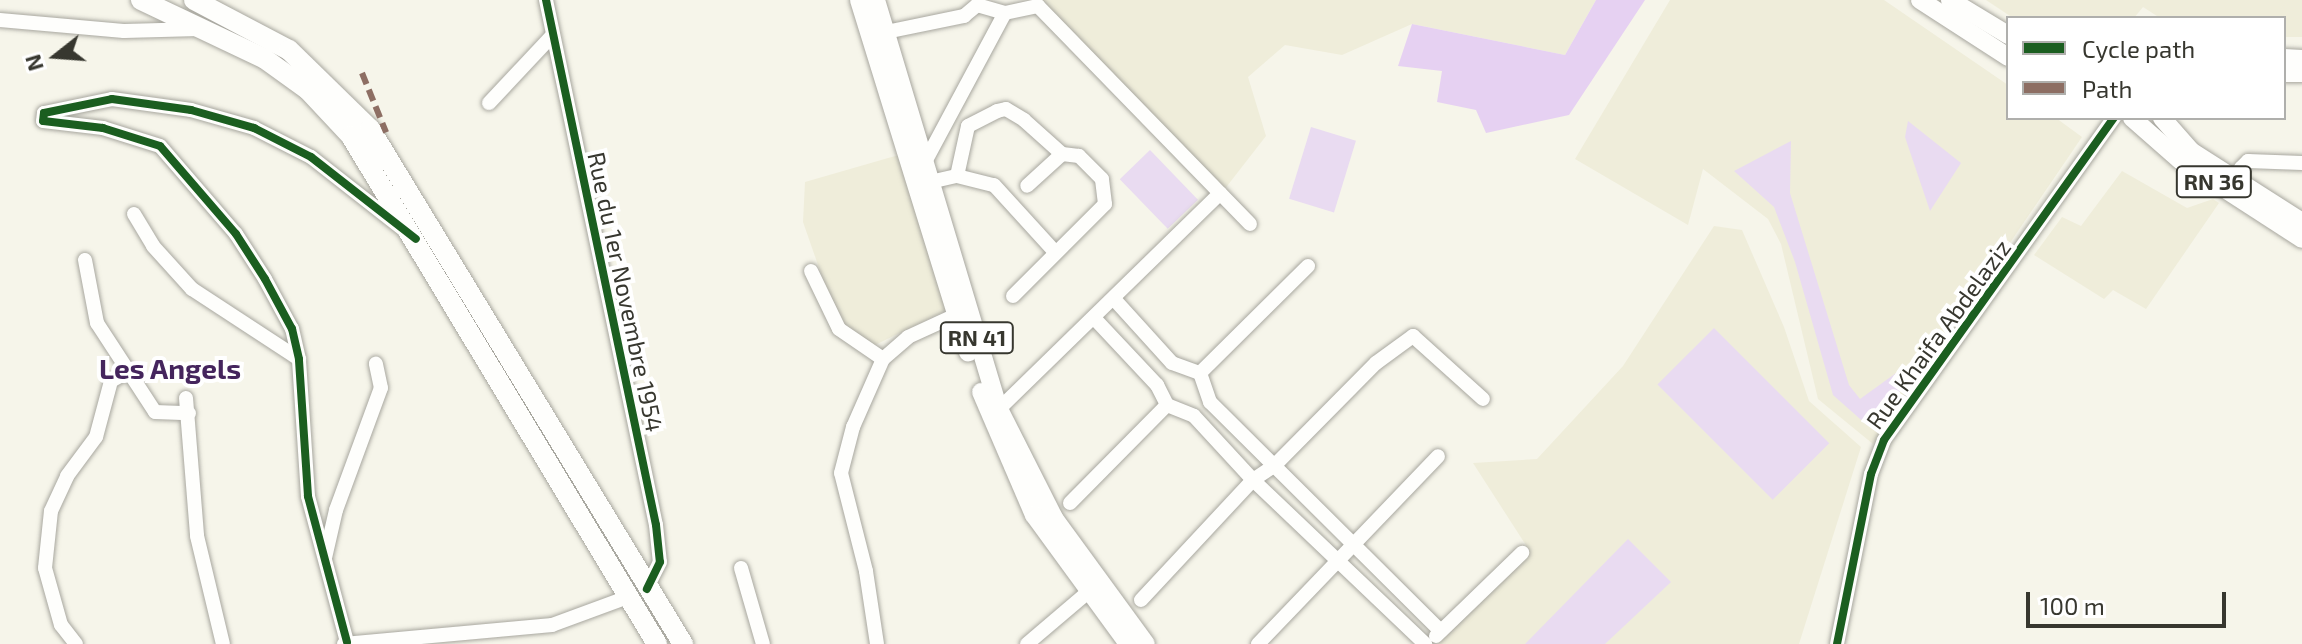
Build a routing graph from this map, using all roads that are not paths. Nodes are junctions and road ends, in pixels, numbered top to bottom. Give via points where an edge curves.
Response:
1 (141, 0) edge
2 (194, 0) edge
3 (546, 0) edge
4 (859, 0) edge
5 (876, 0) edge
6 (1920, 0) edge
7 (1950, 0) edge
8 (1005, 13) junction
9 (0, 20) edge
10 (208, 28) junction
11 (886, 32) junction
12 (2006, 34) edge
13 (552, 36) junction
14 (2006, 56) edge
15 (489, 103) dead end
16 (2113, 120) edge
17 (2134, 120) edge
18 (2164, 120) edge
19 (2178, 120) edge
20 (1062, 154) junction
21 (925, 162) junction
22 (2302, 163) edge
23 (957, 176) junction
24 (930, 182) junction
25 (2241, 183) junction
26 (1027, 186) dead end
27 (1220, 193) junction
28 (134, 214) dead end
29 (2302, 222) edge
30 (1250, 224) dead end
31 (416, 239) junction
32 (2302, 239) edge
33 (1055, 252) junction
34 (85, 260) dead end
35 (1308, 266) dead end
36 (811, 271) dead end
37 (1013, 296) dead end
38 (1114, 299) junction
39 (956, 315) junction
40 (1095, 319) junction
41 (299, 359) junction
42 (883, 359) junction
43 (376, 364) dead end
44 (129, 371) junction
45 (1200, 373) junction
46 (186, 398) dead end
47 (1483, 399) dead end
48 (1210, 402) junction
49 (1167, 405) junction
50 (999, 409) junction
51 (189, 413) junction
52 (1194, 416) junction
53 (1438, 456) dead end
54 (1274, 466) junction
55 (1253, 480) junction
56 (1070, 503) dead end
57 (1354, 545) junction
58 (1522, 553) dead end
59 (1339, 560) junction
60 (324, 561) junction
61 (741, 568) dead end
62 (1088, 592) junction
63 (638, 593) junction
64 (1141, 600) dead end
65 (1441, 631) junction
66 (346, 643) edge
67 (74, 644) edge
68 (223, 644) edge
69 (657, 644) edge
70 (683, 644) edge
71 (763, 644) edge
72 (877, 644) edge
73 (1027, 644) edge
74 (1128, 644) edge
75 (1146, 644) edge
76 (1258, 644) edge
77 (1427, 644) edge
78 (1837, 644) edge

1 - 10 highway
2 - 63 highway via 289,50 370,129
3 - 13 street, Rue du 1er Novembre 1954
4 - 39 main road, RN 41
5 - 11 main road, RN 41
6 - 14 main road
7 - 12 main road
8 - 11 street via 977,5 964,16
8 - 21 street
8 - 27 street via 1038,6
9 - 10 street via 124,31
10 - 31 highway via 265,59 317,99 363,153
11 - 21 main road, RN 41
13 - 15 street
13 - 63 street, Rue du 1er Novembre 1954 via 656,525 660,562
16 - 78 street, Rue Khaifa Abdelaziz via 1884,440 1871,474
17 - 32 main road, RN 36 via 2180,160
18 - 25 main road, RN 36 via 2181,143
19 - 25 main road, RN 36 via 2185,135
20 - 23 street via 1006,109 968,126
20 - 26 street
20 - 33 street via 1079,156 1102,179 1105,204
21 - 24 main road, RN 41
22 - 25 street via 2248,161 2241,168
23 - 24 street
23 - 33 street via 994,185
24 - 50 main road, RN 41
25 - 29 main road, RN 36
27 - 30 street
27 - 38 street
28 - 41 street via 153,246 192,289
31 - 41 street via 311,157 254,128 191,110 112,99 44,113 43,121 137,137 170,155 265,279 292,329
31 - 63 highway
33 - 37 street
34 - 44 street via 97,323
35 - 45 street
36 - 42 street via 839,329
38 - 40 street
38 - 45 street via 1172,363
39 - 42 street via 908,337
39 - 62 main road, RN 41 via 989,417 1017,481
40 - 49 street via 1157,385
40 - 50 street
41 - 60 street via 308,496
42 - 72 street via 853,427 841,473 866,571
43 - 60 street via 381,388 336,510
44 - 51 street via 155,412
44 - 67 street via 111,381 96,437 67,476 51,511 45,568 61,625
45 - 48 street
46 - 51 street
47 - 54 street via 1413,336 1376,363
48 - 52 street
48 - 54 street
49 - 52 street
49 - 56 street
50 - 75 main road, RN 41 via 1058,525
51 - 68 street via 197,536
52 - 55 street
53 - 57 street
54 - 55 street
54 - 57 street
55 - 59 street
55 - 64 street
57 - 59 street
57 - 65 street
58 - 65 street
59 - 76 street
59 - 77 street
60 - 66 street
61 - 71 street
62 - 73 street
62 - 74 main road, RN 41
63 - 66 street via 552,625
63 - 69 highway
63 - 70 highway
65 - 77 street

